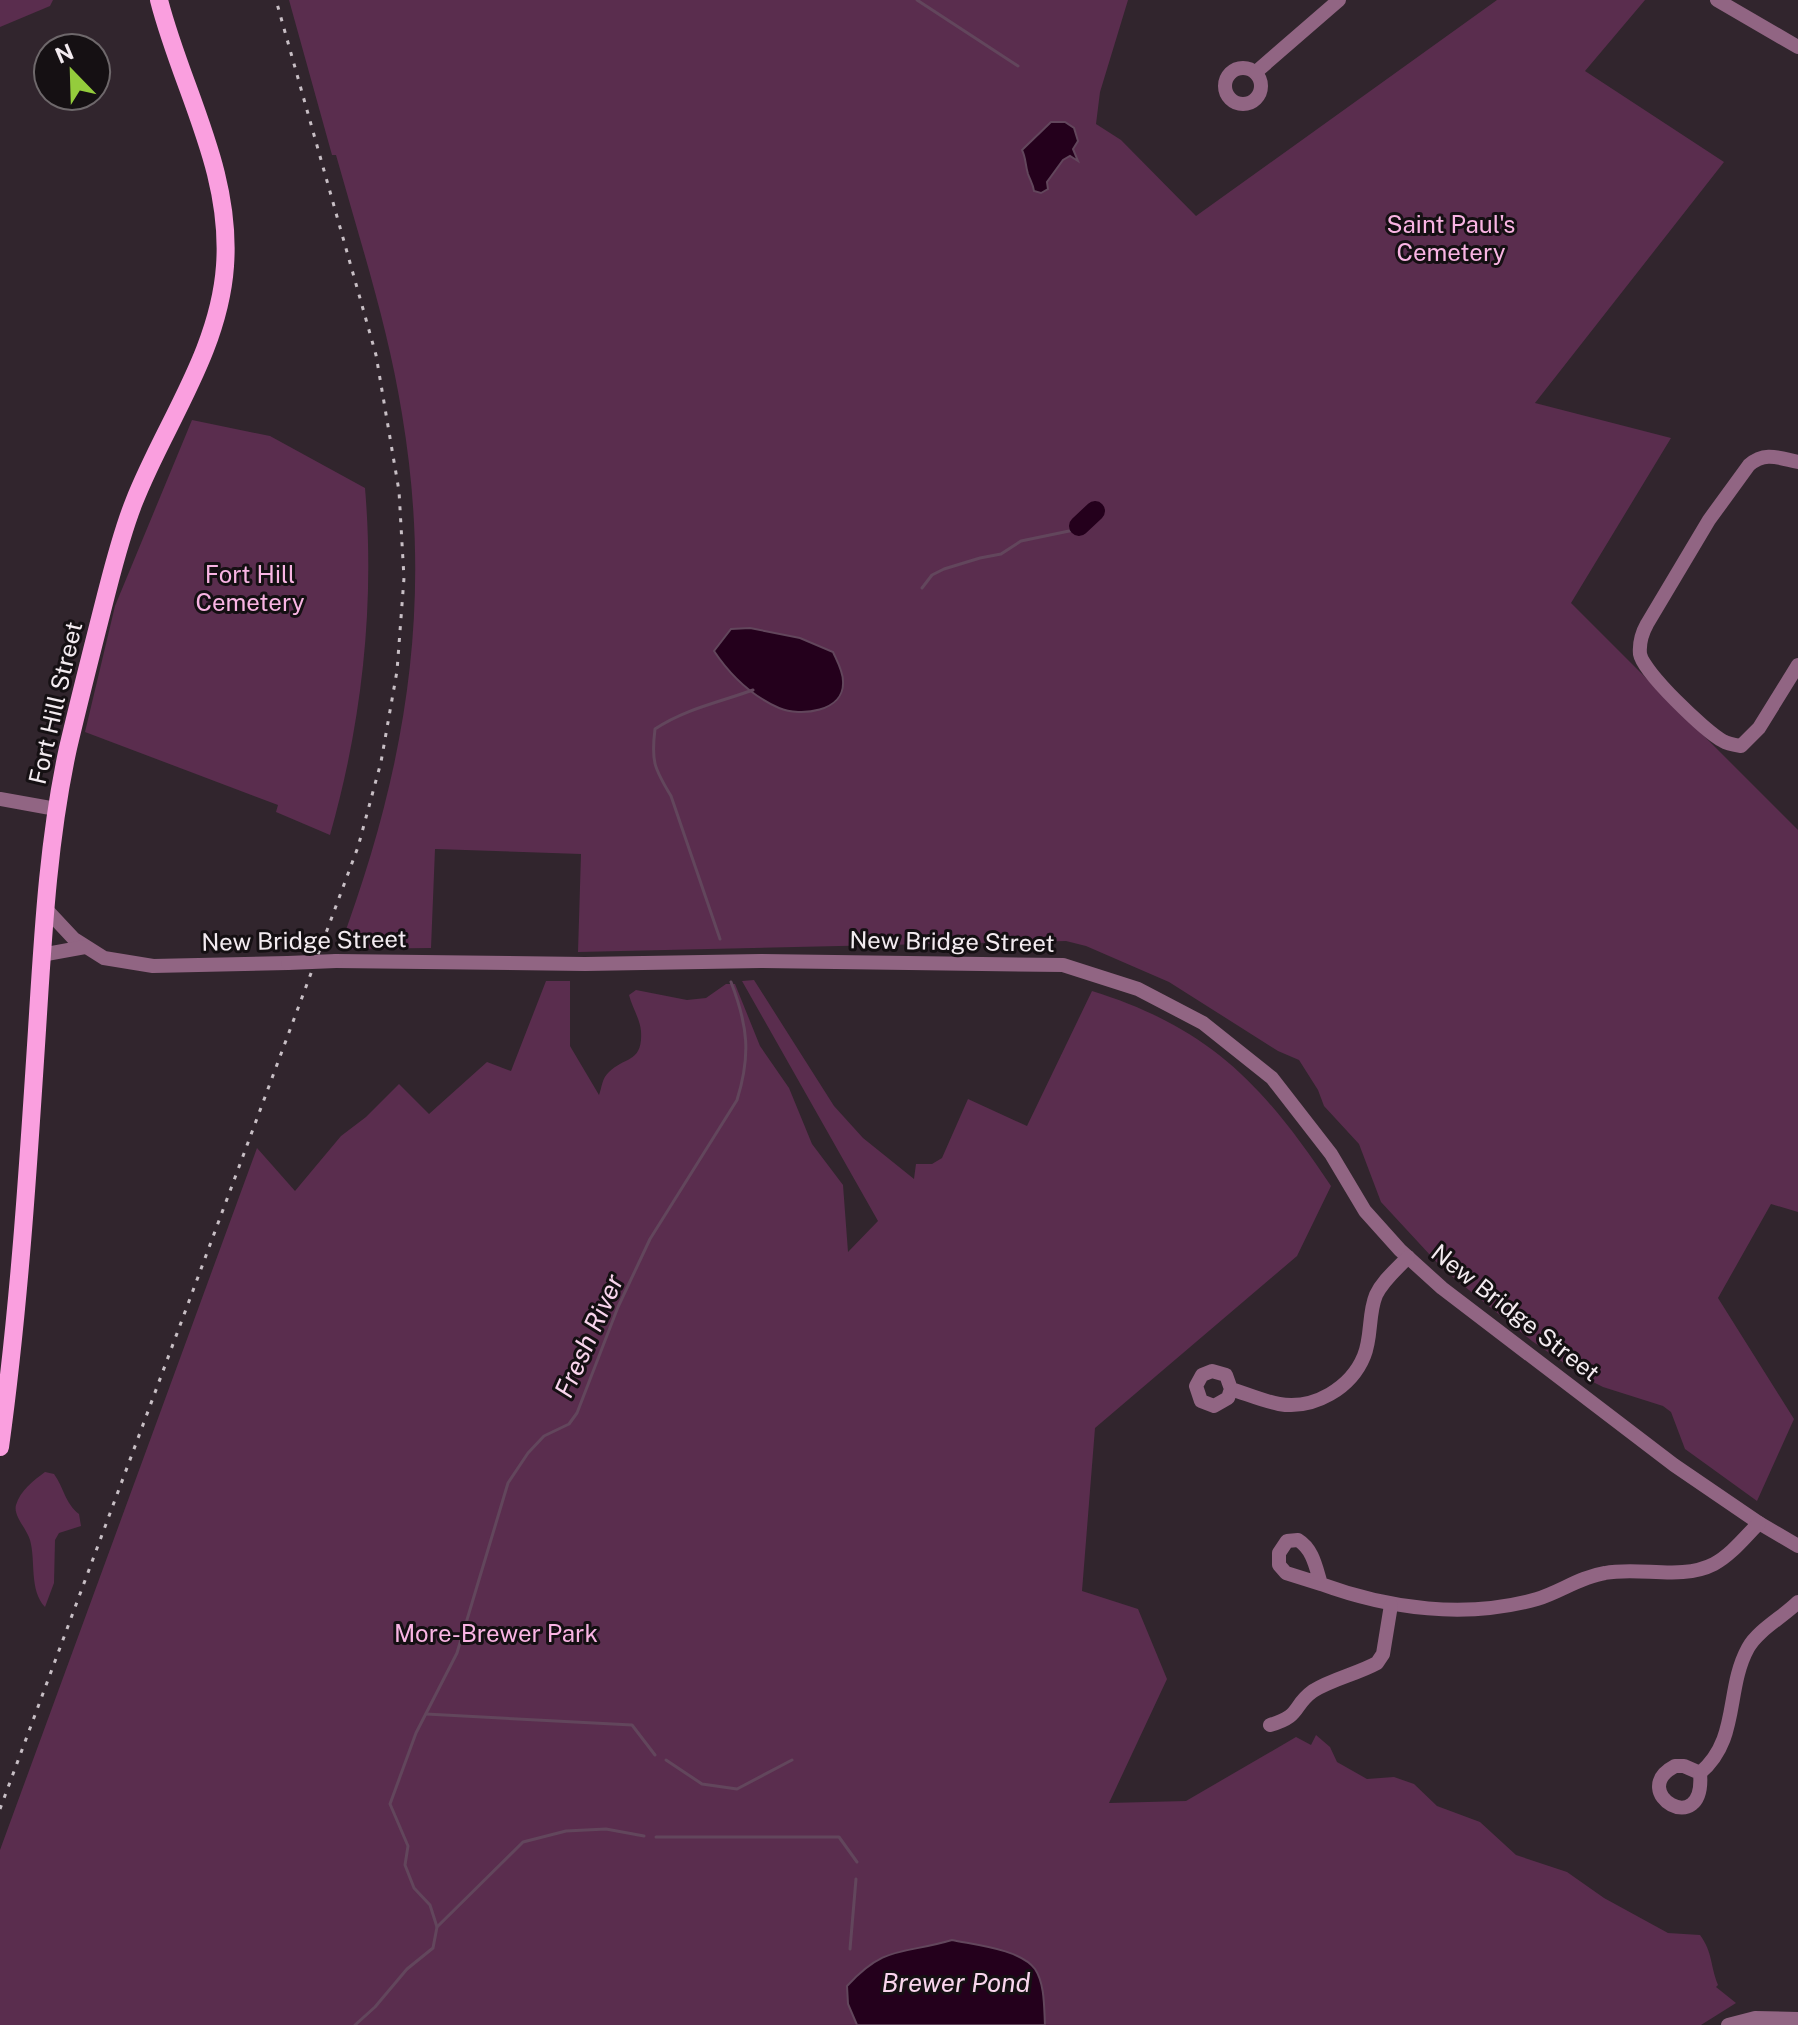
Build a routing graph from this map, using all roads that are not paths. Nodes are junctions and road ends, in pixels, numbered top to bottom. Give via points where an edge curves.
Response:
1 (159, 0) edge
2 (1339, 0) edge
3 (1717, 0) edge
4 (1798, 47) edge
5 (1256, 72) dead end
6 (1798, 462) edge
7 (1798, 665) edge
8 (0, 799) edge
9 (56, 809) junction
10 (45, 908) junction
11 (85, 947) junction
12 (41, 955) junction
13 (1408, 1257) junction
14 (1231, 1389) dead end
15 (0, 1447) edge
16 (1759, 1523) junction
17 (1798, 1546) edge
18 (1321, 1584) dead end
19 (1798, 1602) edge
20 (1391, 1605) junction
21 (1270, 1725) dead end
22 (1700, 1773) dead end
23 (1798, 2019) edge
24 (1728, 2025) edge

1 - 9 main road, Fort Hill Street via 219,180 225,266 214,324 128,519
2 - 5 street
3 - 4 street
6 - 7 street via 1767,455 1749,465 1647,624 1640,655 1684,708 1725,743 1741,746 1759,728
8 - 9 street
9 - 10 main road, Fort Hill Street
10 - 11 street, New Bridge Street
10 - 12 main road, Fort Hill Street
11 - 12 street
11 - 13 street, New Bridge Street, bridge via 104,958 153,966 336,961 1019,964 1093,972 1191,1015 1272,1078 1331,1154 1365,1211
12 - 15 main road, Fort Hill Street via 20,1279
13 - 14 street via 1375,1298 1364,1356 1347,1383 1319,1400 1298,1405
13 - 16 street, New Bridge Street via 1498,1333
16 - 17 street, New Bridge Street
16 - 20 street via 1722,1559 1686,1572 1606,1572 1535,1599 1493,1608
18 - 20 street
19 - 22 street via 1750,1644 1738,1674 1729,1727 1711,1764
20 - 21 street via 1377,1663 1313,1692 1295,1714
23 - 24 street via 1755,2018

